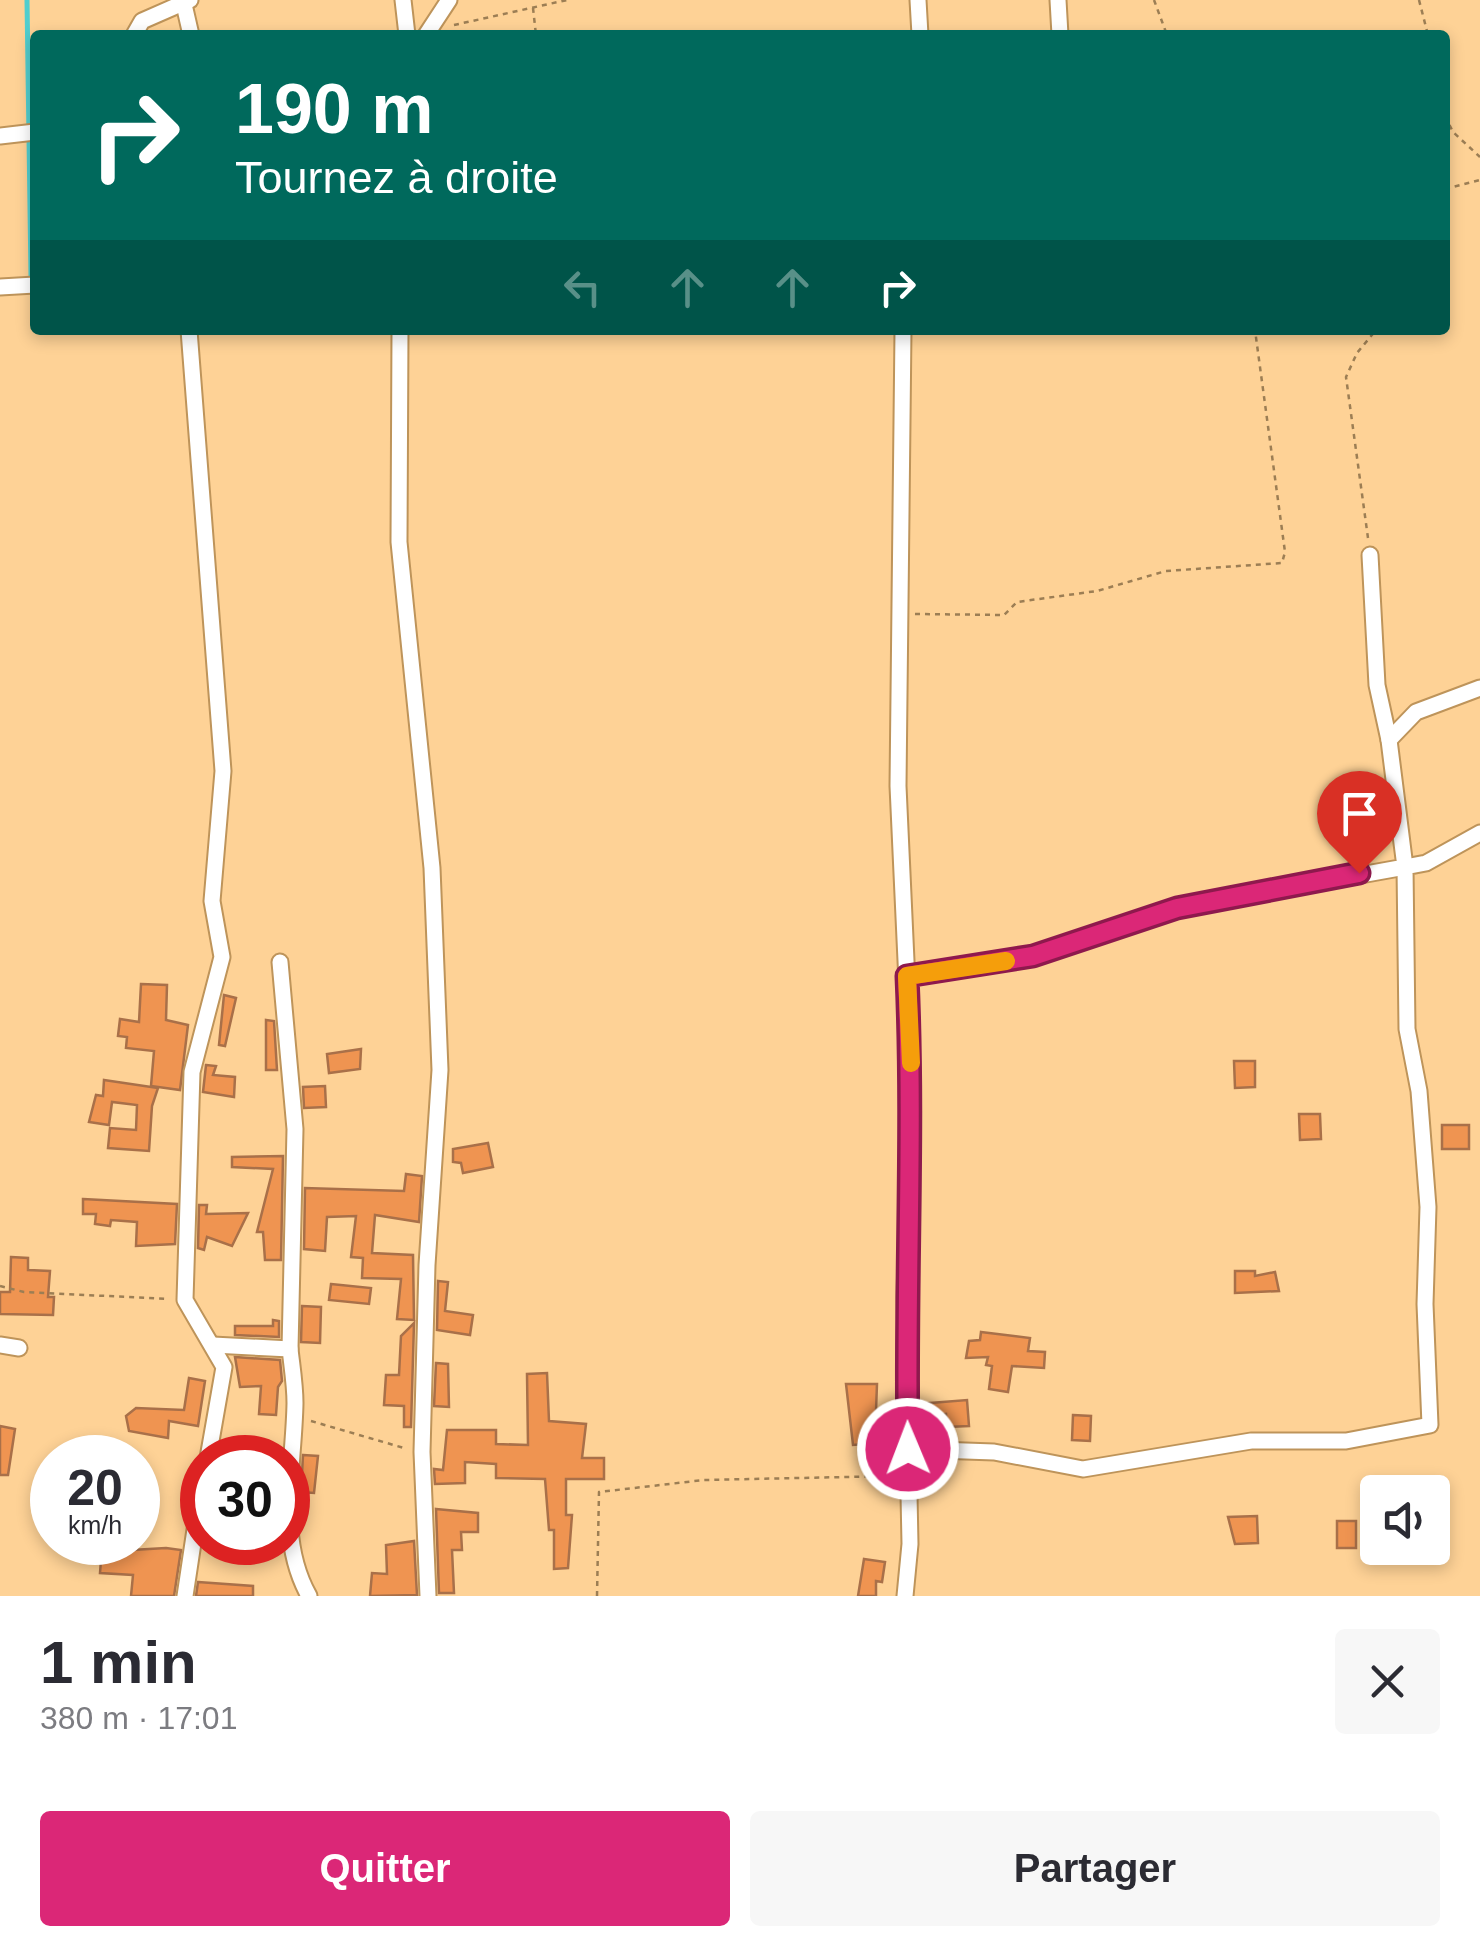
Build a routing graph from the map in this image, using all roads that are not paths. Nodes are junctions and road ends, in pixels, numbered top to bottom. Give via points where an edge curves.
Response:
1 (403, 0) edge
2 (448, 0) edge
3 (918, 0) edge
4 (1058, 0) edge
5 (186, 1) edge
6 (137, 30) edge
7 (190, 30) edge
8 (406, 30) edge
9 (428, 30) edge
10 (920, 30) edge
11 (1060, 30) edge
12 (30, 285) edge
13 (0, 287) edge
14 (189, 335) edge
15 (400, 335) edge
16 (903, 335) edge
17 (1370, 555) road end
18 (1480, 688) edge
19 (1389, 740) junction
20 (1480, 833) edge
21 (1405, 867) junction
22 (280, 962) dead end
23 (907, 976) junction
24 (0, 1345) edge
25 (214, 1345) junction
26 (19, 1348) dead end
27 (290, 1348) junction
28 (212, 1435) edge
29 (908, 1449) junction
30 (190, 1565) edge
31 (185, 1596) edge
32 (309, 1596) edge
33 (428, 1596) edge
34 (906, 1596) edge

1 - 8 street
2 - 9 street
3 - 10 street
4 - 11 street
5 - 6 street via 142,21
5 - 7 street
12 - 13 street
14 - 25 street via 223,771 212,901 222,957 192,1072 185,1300
15 - 33 street via 399,542 432,868 440,1070 422,1452
16 - 23 street via 898,786
17 - 19 street via 1377,685
18 - 19 street via 1416,712
19 - 21 street
20 - 21 street via 1426,863
21 - 23 street via 1177,908 1033,956
21 - 29 street via 1407,1029 1428,1207 1430,1425 1346,1441 1251,1441 1083,1469 994,1452
22 - 27 street via 296,1129
23 - 29 street
24 - 26 street
25 - 27 street
25 - 28 street via 224,1367
27 - 32 street via 295,1400 289,1521 296,1572
29 - 34 street
30 - 31 street

